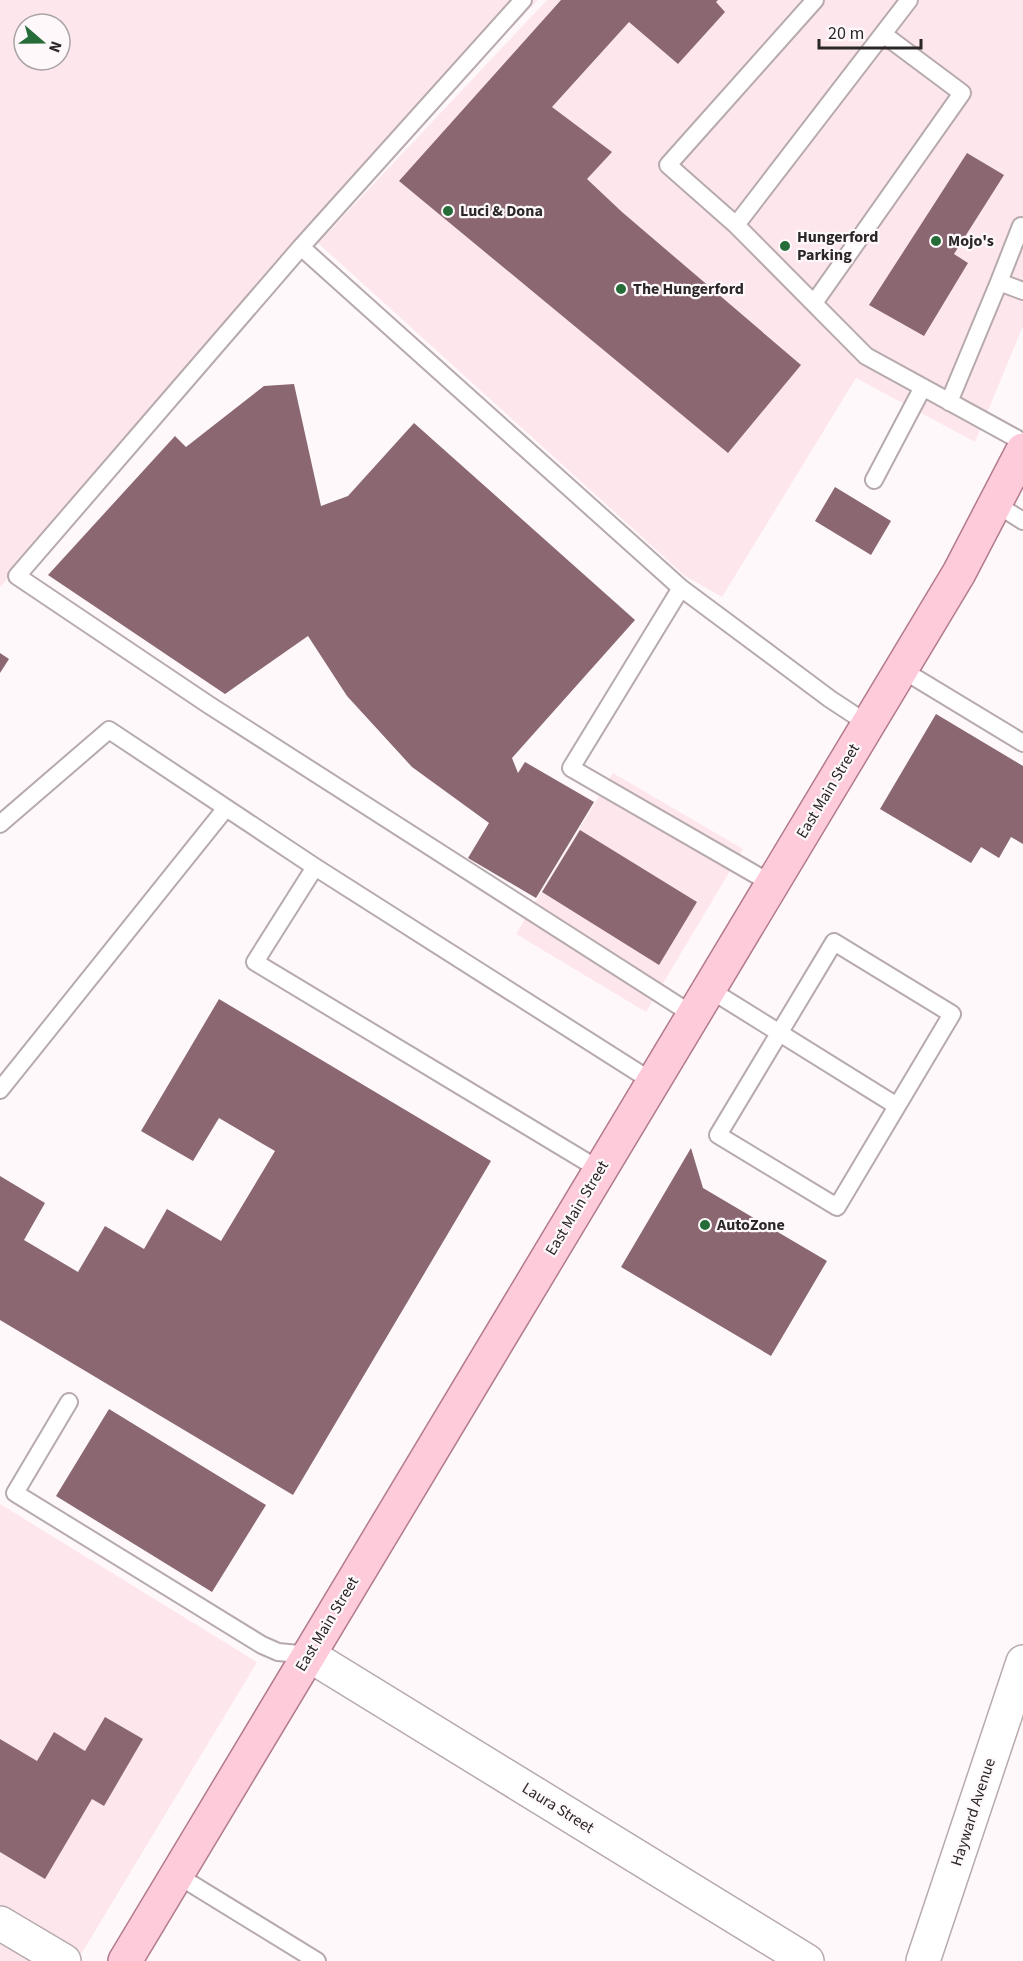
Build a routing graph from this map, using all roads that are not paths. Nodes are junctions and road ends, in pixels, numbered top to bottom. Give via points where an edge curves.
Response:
1 (523, 0) edge
2 (815, 0) edge
3 (909, 0) edge
4 (883, 34) junction
5 (736, 225) junction
6 (1021, 226) dead end
7 (301, 247) junction
8 (999, 282) junction
9 (1023, 291) edge
10 (814, 303) junction
11 (923, 387) junction
12 (949, 402) junction
13 (1023, 442) edge
14 (1023, 450) edge
15 (874, 480) dead end
16 (1010, 512) edge
17 (681, 588) junction
18 (901, 669) junction
19 (868, 724) junction
20 (1023, 743) edge
21 (226, 808) junction
22 (0, 824) edge
23 (315, 867) junction
24 (772, 884) junction
25 (701, 1002) junction
26 (780, 1032) junction
27 (653, 1082) junction
28 (0, 1090) edge
29 (897, 1106) junction
30 (600, 1170) junction
31 (69, 1402) dead end
32 (309, 1655) junction
33 (1023, 1662) edge
34 (177, 1875) junction
35 (0, 1923) edge
36 (64, 1961) edge
37 (125, 1961) edge
38 (317, 1961) edge
39 (807, 1961) edge
40 (923, 1961) edge

1 - 7 lane
2 - 5 lane via 668,165
3 - 4 lane
4 - 5 lane
4 - 10 lane via 962,93
5 - 10 lane
6 - 8 lane
7 - 17 lane
7 - 25 lane via 17,576 209,705
8 - 9 lane
8 - 12 lane
10 - 11 lane via 866,356
11 - 12 lane
11 - 15 lane
12 - 13 lane
14 - 16 main road, East Main Street
16 - 18 main road, East Main Street via 959,573
17 - 19 lane
17 - 24 lane via 571,768
18 - 19 main road, East Main Street
18 - 20 lane
19 - 24 main road, East Main Street
21 - 22 lane via 109,730
21 - 23 lane
21 - 28 lane
23 - 27 lane
23 - 30 lane via 255,963
24 - 25 main road, East Main Street
25 - 26 lane
25 - 27 main road, East Main Street
26 - 29 lane
26 - 29 lane via 834,942 952,1014
26 - 29 lane via 718,1135 837,1207
27 - 30 main road, East Main Street
30 - 32 main road, East Main Street
31 - 32 lane via 15,1493 262,1644 278,1652
32 - 34 main road, East Main Street
32 - 39 street, Laura Street
33 - 40 street, Hayward Avenue
34 - 37 main road, East Main Street
34 - 38 lane
35 - 36 street

